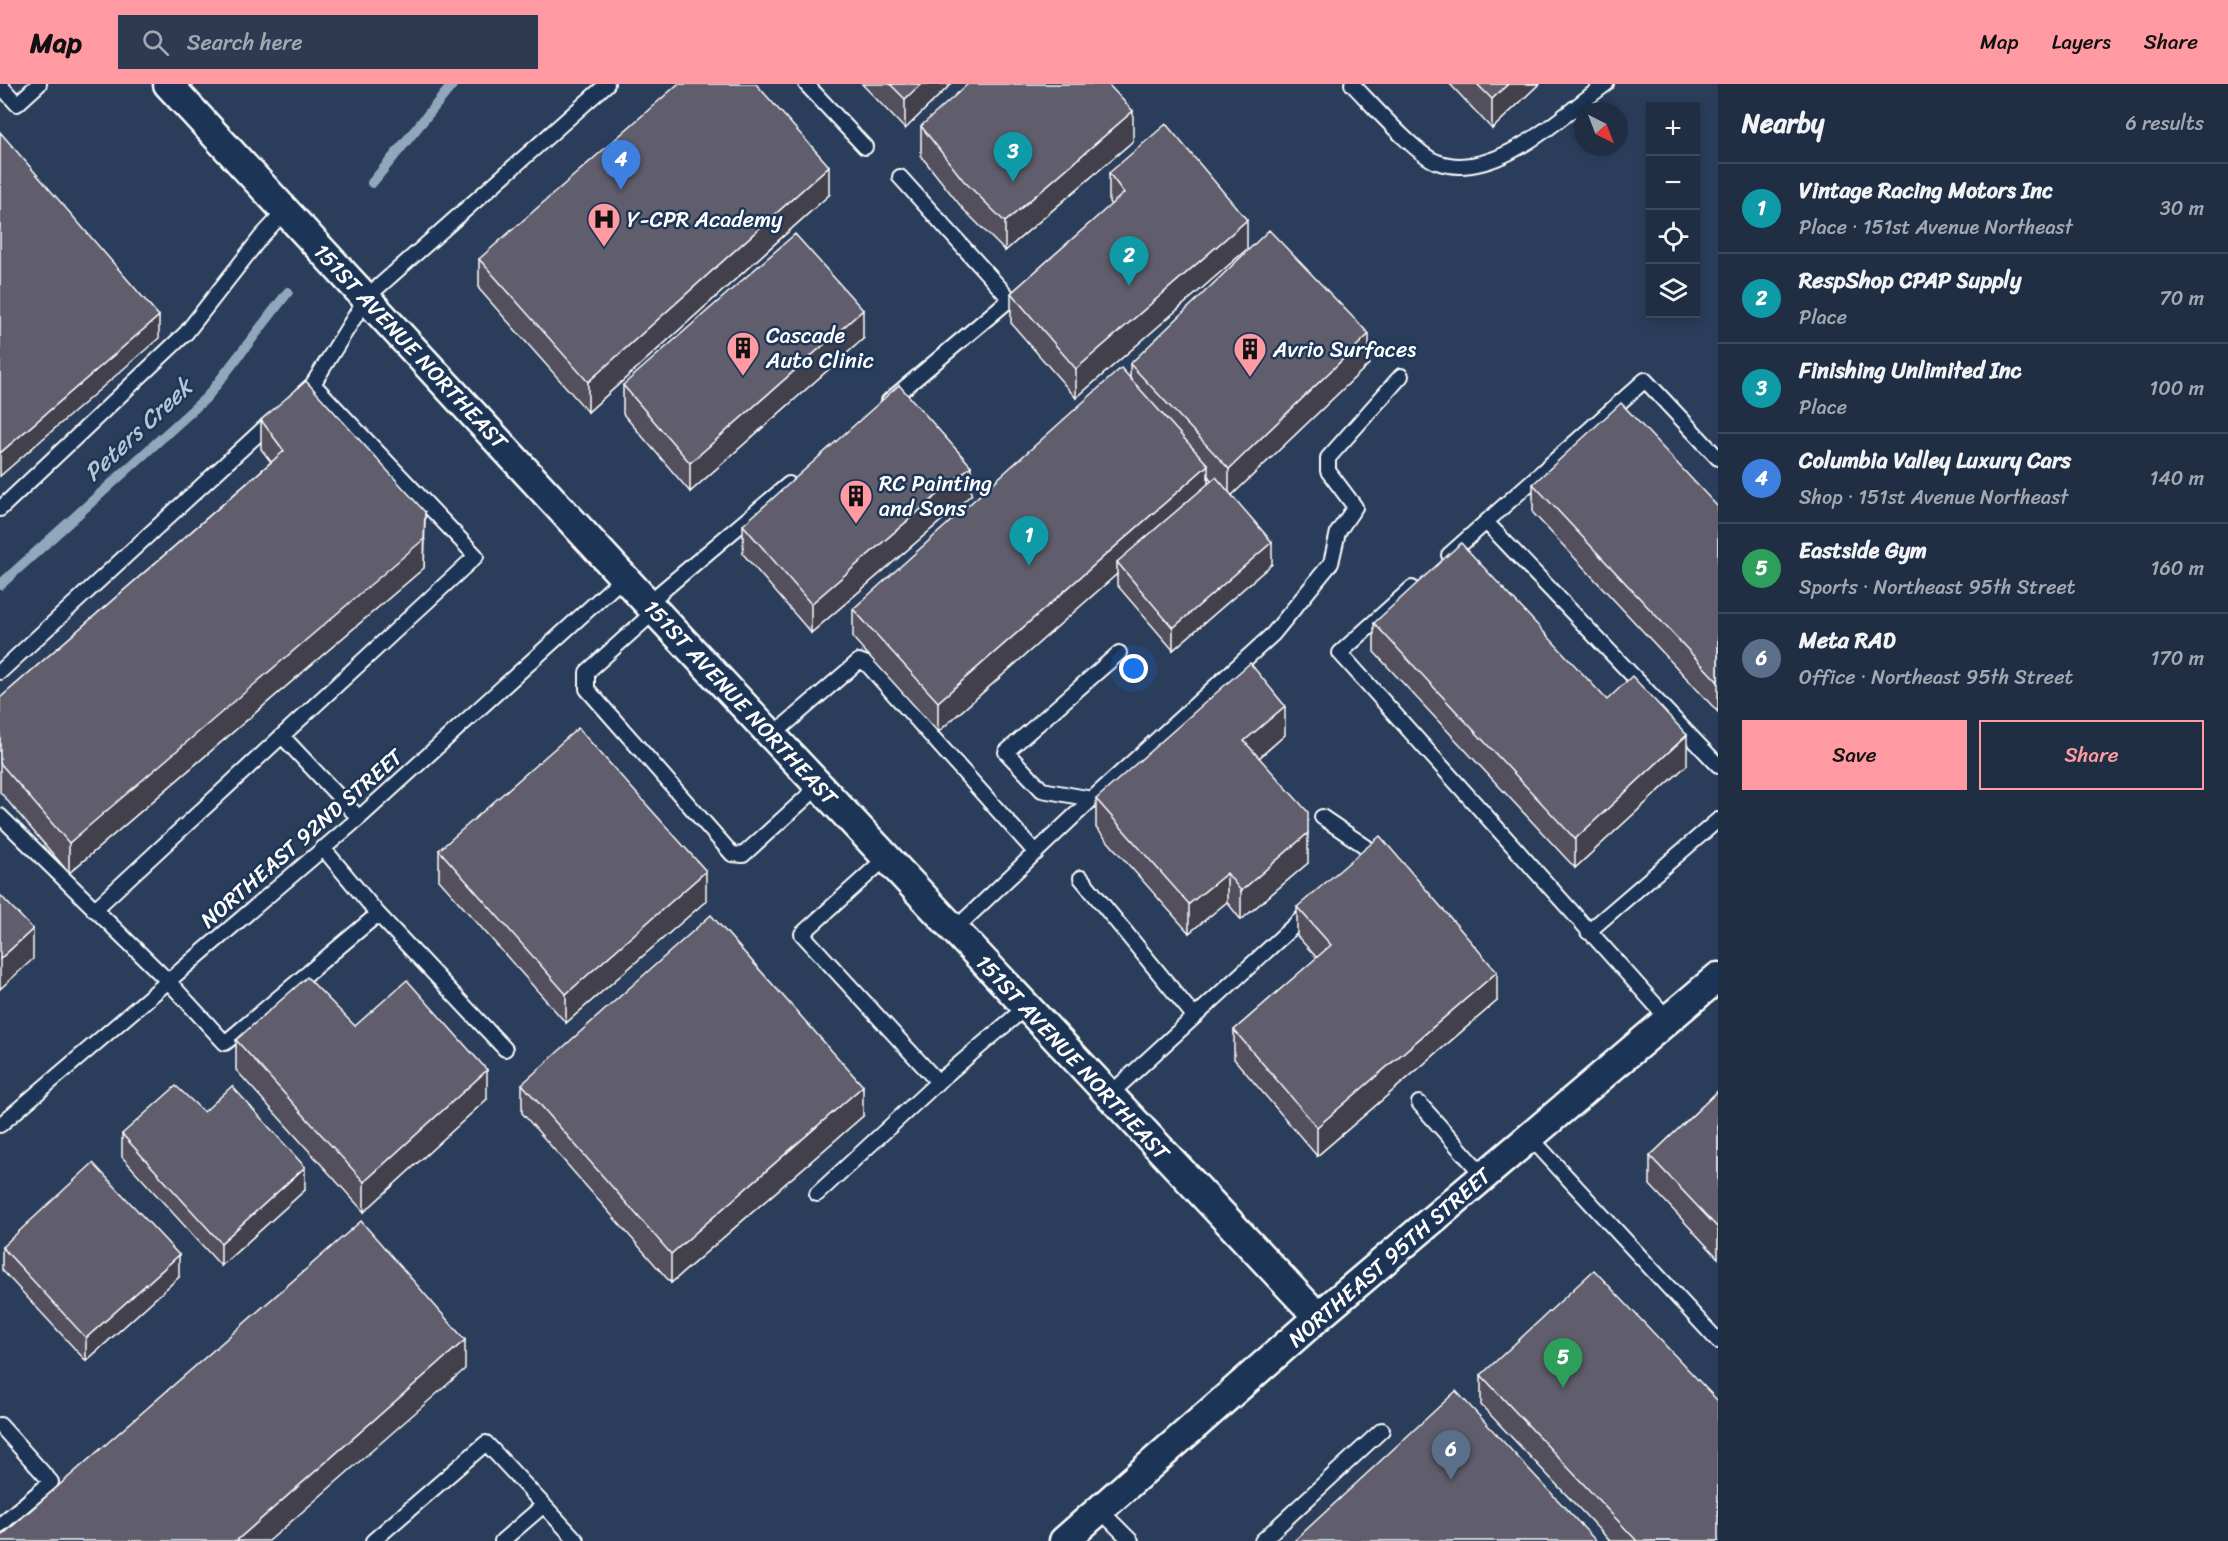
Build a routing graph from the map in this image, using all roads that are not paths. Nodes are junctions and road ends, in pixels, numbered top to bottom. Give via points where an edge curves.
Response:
1 (39, 84) edge
2 (168, 84) edge
3 (607, 84) edge
4 (806, 84) edge
5 (1352, 84) edge
6 (1606, 84) edge
7 (0, 85) edge
8 (865, 147) dead end
9 (900, 177) dead end
10 (286, 210) junction
11 (367, 297) junction
12 (1401, 376) dead end
13 (313, 384) junction
14 (874, 413) edge
15 (1718, 458) edge
16 (802, 474) edge
17 (0, 509) edge
18 (1486, 522) junction
19 (624, 577) junction
20 (651, 607) junction
21 (1119, 653) dead end
22 (0, 672) edge
23 (773, 735) junction
24 (282, 736) junction
25 (1718, 765) edge
26 (819, 785) junction
27 (1092, 799) junction
28 (0, 816) edge
29 (1322, 817) dead end
30 (359, 818) junction
31 (1718, 819) edge
32 (323, 848) junction
33 (1036, 853) junction
34 (887, 857) junction
35 (1391, 868) edge
36 (1081, 878) dead end
37 (1322, 899) edge
38 (94, 910) junction
39 (378, 914) junction
40 (955, 929) junction
41 (1588, 932) junction
42 (1718, 977) edge
43 (168, 981) junction
44 (1025, 1008) junction
45 (1194, 1016) junction
46 (1668, 1019) junction
47 (505, 1049) dead end
48 (938, 1082) junction
49 (1108, 1096) junction
50 (1419, 1103) dead end
51 (0, 1125) edge
52 (1530, 1137) junction
53 (1483, 1175) junction
54 (817, 1194) dead end
55 (1318, 1317) junction
56 (1718, 1341) edge
57 (0, 1425) edge
58 (1382, 1430) dead end
59 (544, 1505) junction
60 (1100, 1510) junction
61 (0, 1525) edge
62 (373, 1541) edge
63 (502, 1541) edge
64 (577, 1541) edge
65 (1064, 1541) edge
66 (1131, 1541) edge
67 (1262, 1541) edge

1 - 7 lane via 17,104
2 - 10 street, 151ST AVENUE NORTHEAST
3 - 11 lane
4 - 8 lane
5 - 6 lane via 1406,139 1435,162 1468,167 1510,153
9 - 14 lane via 1010,299
10 - 11 street, 151ST AVENUE NORTHEAST
10 - 17 lane via 186,333
11 - 13 lane
11 - 19 street, 151ST AVENUE NORTHEAST
12 - 27 lane via 1328,458 1328,471 1355,507 1338,532 1332,563 1273,634
13 - 22 lane
13 - 24 lane via 476,555
15 - 18 lane via 1645,381
16 - 20 lane
18 - 25 lane
18 - 41 lane via 1340,653
19 - 20 street, 151ST AVENUE NORTHEAST
19 - 30 lane, NORTHEAST 92ND STREET
20 - 23 street, 151ST AVENUE NORTHEAST
20 - 26 lane via 587,672 587,689 732,854 743,855
21 - 27 lane via 1006,752 1042,790
23 - 26 street, 151ST AVENUE NORTHEAST
23 - 33 lane via 860,660
24 - 30 lane
24 - 38 lane
26 - 34 street, 151ST AVENUE NORTHEAST
27 - 33 lane
28 - 38 lane
29 - 35 lane
30 - 32 lane, NORTHEAST 92ND STREET
31 - 41 lane
32 - 39 lane
32 - 43 lane, NORTHEAST 92ND STREET
33 - 40 lane
34 - 40 street, 151ST AVENUE NORTHEAST
34 - 48 lane via 802,934
36 - 45 lane
37 - 45 lane
38 - 43 lane
39 - 43 lane via 225,1043
39 - 47 lane
40 - 44 street, 151ST AVENUE NORTHEAST
41 - 46 lane
42 - 46 street, NORTHEAST 95TH STREET
43 - 51 lane, NORTHEAST 92ND STREET
44 - 48 lane
44 - 49 street, 151ST AVENUE NORTHEAST
45 - 49 lane
46 - 52 street, NORTHEAST 95TH STREET
48 - 54 lane
49 - 55 street, 151ST AVENUE NORTHEAST
50 - 53 lane
52 - 53 street, NORTHEAST 95TH STREET
52 - 56 lane
53 - 55 street, NORTHEAST 95TH STREET
55 - 60 street, NORTHEAST 95TH STREET
57 - 61 lane via 51,1482
58 - 67 lane
59 - 62 lane via 486,1443
59 - 63 lane
59 - 64 lane
60 - 65 street, NORTHEAST 95TH STREET
60 - 66 lane

